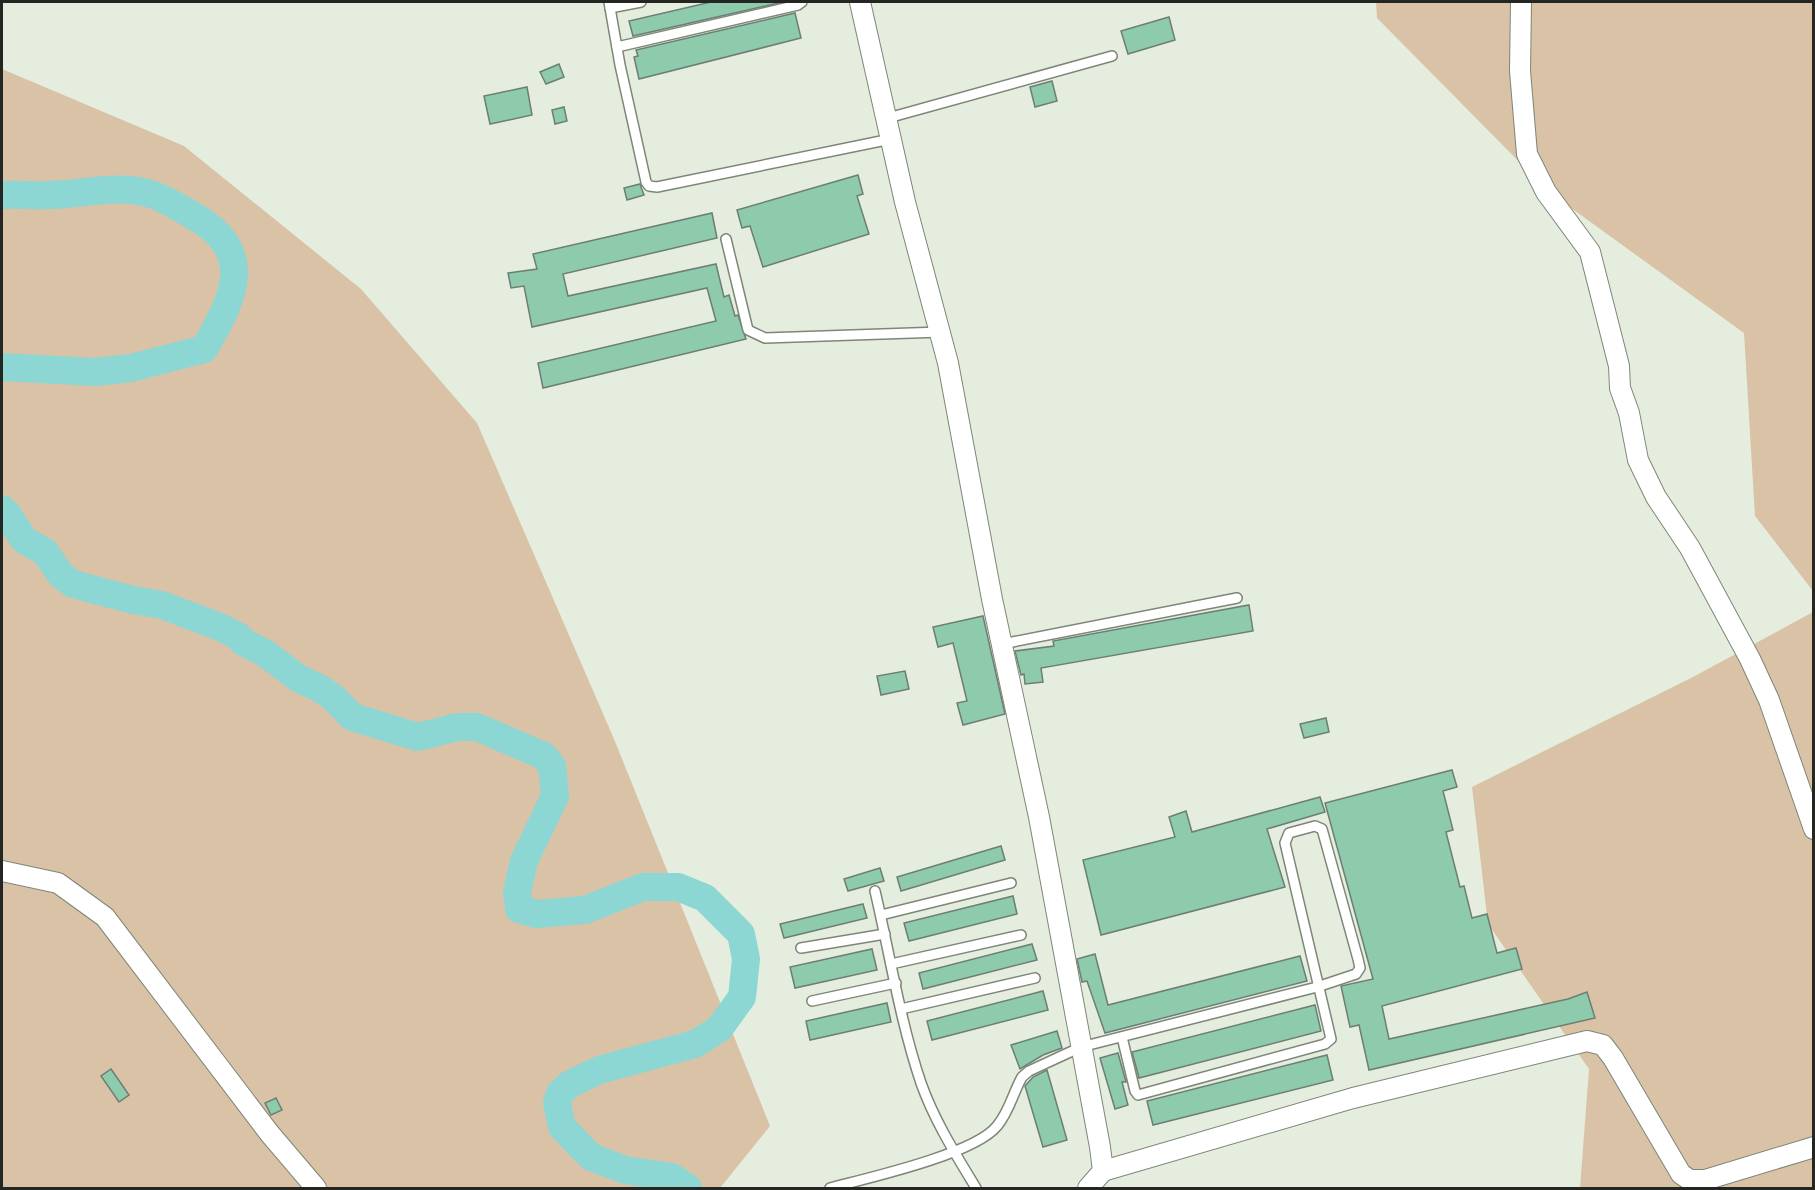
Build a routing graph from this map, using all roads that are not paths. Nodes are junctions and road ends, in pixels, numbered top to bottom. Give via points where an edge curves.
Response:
1 (641, 2) edge
2 (802, 2) edge
3 (860, 2) edge
4 (1521, 2) edge
5 (610, 5) edge
6 (617, 47) junction
7 (1112, 56) dead end
8 (888, 118) junction
9 (892, 138) junction
10 (726, 239) dead end
11 (941, 332) junction
12 (1237, 598) dead end
13 (1002, 644) junction
14 (1814, 830) edge
15 (2, 871) edge
16 (1011, 884) dead end
17 (875, 891) dead end
18 (880, 915) junction
19 (885, 933) junction
20 (1021, 935) dead end
21 (801, 948) dead end
22 (891, 964) junction
23 (1035, 978) dead end
24 (896, 983) junction
25 (1317, 987) junction
26 (812, 1001) dead end
27 (901, 1009) junction
28 (1122, 1037) junction
29 (1081, 1047) junction
30 (1814, 1147) edge
31 (954, 1151) junction
32 (1103, 1171) junction
33 (316, 1188) edge
34 (830, 1188) edge
35 (976, 1188) edge
36 (1088, 1188) edge

1 - 5 lane
2 - 6 lane
3 - 8 street
4 - 14 street via 1520,71 1527,154 1546,192 1590,252 1638,460 1750,659 1769,700
5 - 6 lane
6 - 9 lane via 649,186
7 - 8 lane
8 - 9 street
9 - 11 street
10 - 11 lane via 748,330 754,335 765,338
11 - 13 street
12 - 13 lane
13 - 29 street
15 - 33 street via 58,883 105,917 270,1134
16 - 18 lane
17 - 18 lane
18 - 19 lane
19 - 21 lane
19 - 22 lane
20 - 22 lane
22 - 24 lane
23 - 27 lane
24 - 26 lane
24 - 27 lane
25 - 25 lane via 1356,974 1360,968 1327,839 1322,829 1315,826 1289,833 1285,843
25 - 28 lane
25 - 28 lane via 1331,1035 1325,1044 1147,1093 1138,1095 1135,1091
27 - 31 lane via 921,1084
28 - 29 lane
29 - 31 lane via 1029,1071 1022,1077 998,1125 986,1137
29 - 32 street
30 - 32 street via 1690,1180 1681,1174 1613,1058 1603,1045 1587,1041 1353,1098
31 - 34 lane
31 - 35 lane
32 - 36 street

